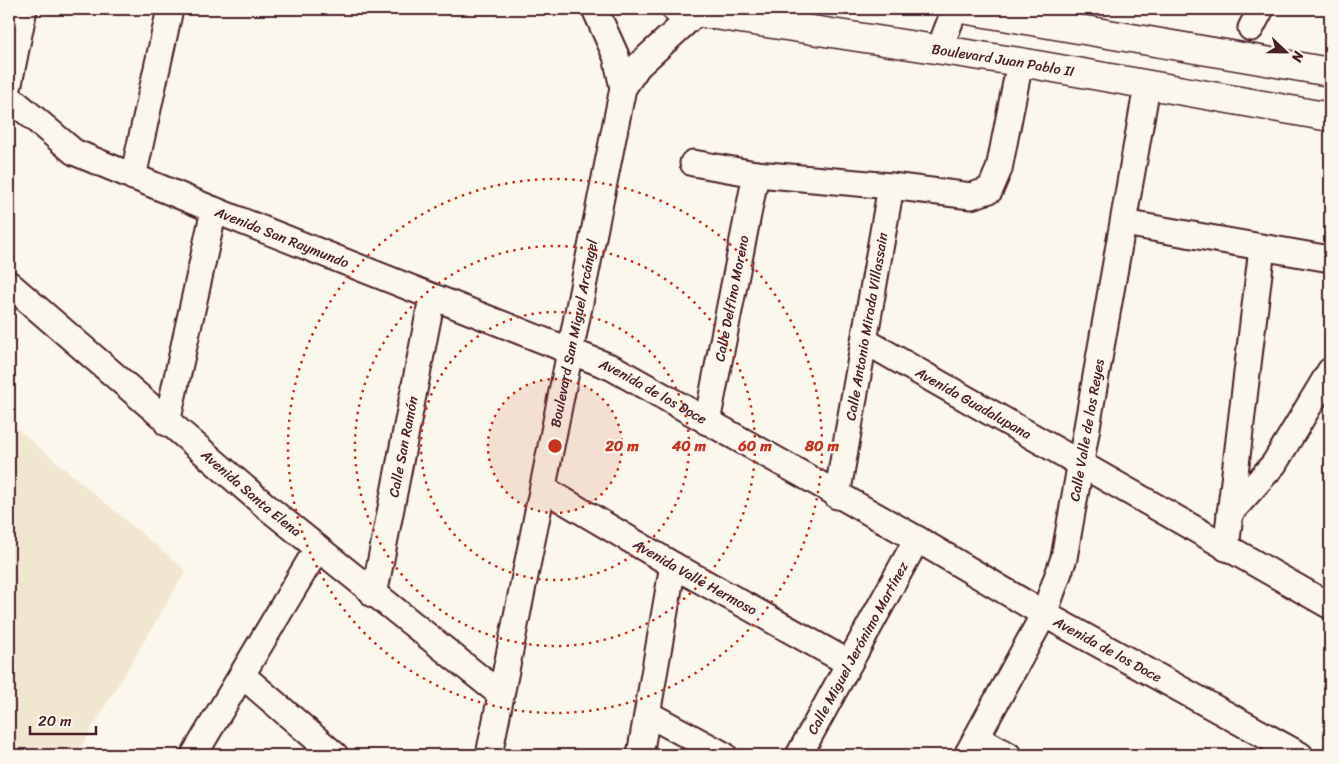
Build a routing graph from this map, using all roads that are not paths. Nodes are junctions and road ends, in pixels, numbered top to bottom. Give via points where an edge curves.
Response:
1 (24, 9) edge
2 (170, 9) edge
3 (595, 9) edge
4 (955, 9) edge
5 (962, 9) edge
6 (686, 10) edge
7 (939, 50) junction
8 (1020, 62) junction
9 (1330, 72) edge
10 (9, 84) edge
11 (1147, 86) junction
12 (623, 88) junction
13 (9, 97) edge
14 (1330, 117) edge
15 (693, 163) dead end
16 (756, 174) junction
17 (134, 177) junction
18 (891, 186) junction
19 (214, 210) junction
20 (1124, 223) junction
21 (1262, 248) junction
22 (1330, 259) edge
23 (9, 284) edge
24 (432, 298) junction
25 (865, 341) junction
26 (571, 352) junction
27 (1330, 371) edge
28 (708, 422) junction
29 (167, 423) junction
30 (1082, 465) junction
31 (544, 489) junction
32 (837, 496) junction
33 (1230, 513) junction
34 (917, 539) junction
35 (1226, 548) junction
36 (317, 549) junction
37 (673, 565) junction
38 (374, 595) junction
39 (1330, 606) edge
40 (1044, 614) junction
41 (849, 663) junction
42 (242, 675) junction
43 (500, 694) junction
44 (648, 714) junction
45 (972, 747) edge
46 (1273, 748) edge
47 (194, 755) edge
48 (335, 755) edge
49 (489, 755) edge
50 (640, 755) edge
51 (724, 755) edge
52 (799, 755) edge
53 (1008, 755) edge
54 (1300, 755) edge

1 - 10 street
2 - 17 street
3 - 12 street, Boulevard San Miguel Arcángel via 616,56
4 - 7 street
5 - 9 street
6 - 7 street, Boulevard Juan Pablo II
6 - 12 street, Boulevard San Miguel Arcángel
7 - 8 street, Boulevard Juan Pablo II
8 - 11 street, Boulevard Juan Pablo II
8 - 18 street via 1000,169 990,190 971,196
11 - 14 street, Boulevard Juan Pablo II
11 - 20 street, Calle Valle de los Reyes
12 - 26 street, Boulevard San Miguel Arcángel
13 - 17 street, Avenida San Raymundo via 74,152
15 - 16 street
16 - 18 street
16 - 28 street, Calle Delfino Moreno
17 - 19 street, Avenida San Raymundo
18 - 25 street, Calle Antonio Mirada Villassain
19 - 24 street, Avenida San Raymundo
19 - 29 street
20 - 21 street
20 - 30 street, Calle Valle de los Reyes
21 - 22 street
21 - 33 street
23 - 29 street, Avenida Santa Elena
24 - 26 street, Avenida San Raymundo
24 - 38 street, Calle San Ramón
25 - 30 street, Avenida Guadalupana
25 - 32 street, Calle Antonio Mirada Villassain
26 - 28 street, Avenida de los Doce via 613,368
26 - 31 street, Boulevard San Miguel Arcángel
27 - 33 street via 1274,464
28 - 32 street, Avenida de los Doce
29 - 36 street, Avenida Santa Elena
30 - 35 street, Avenida Guadalupana
30 - 40 street, Calle Valle de los Reyes via 1064,558
31 - 37 street, Avenida Valle Hermoso
31 - 43 street, Boulevard San Miguel Arcángel
32 - 34 street, Avenida de los Doce
33 - 35 street
34 - 40 street, Avenida de los Doce
34 - 41 street, Calle Miguel Jerónimo Martínez
35 - 39 street, Avenida Guadalupana
36 - 38 street, Avenida Santa Elena
36 - 42 street
37 - 41 street, Avenida Valle Hermoso
37 - 44 street
38 - 43 street, Avenida Santa Elena
40 - 45 street, Calle Valle de los Reyes
40 - 46 street, Avenida de los Doce
41 - 52 street, Calle Miguel Jerónimo Martínez
42 - 47 street
42 - 48 street
43 - 49 street, Boulevard San Miguel Arcángel
44 - 50 street
44 - 51 street
45 - 53 street
46 - 54 street, Avenida de los Doce

